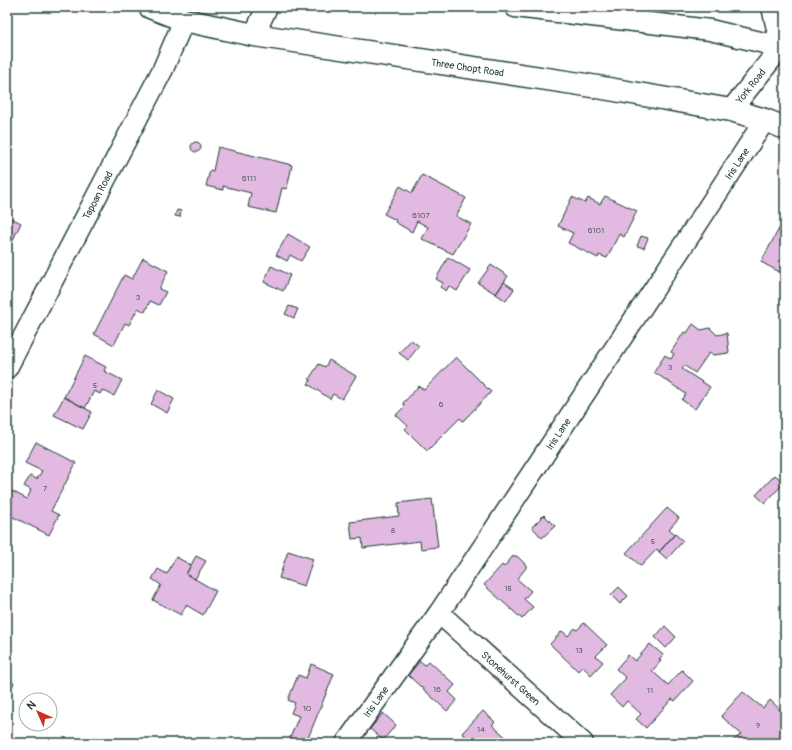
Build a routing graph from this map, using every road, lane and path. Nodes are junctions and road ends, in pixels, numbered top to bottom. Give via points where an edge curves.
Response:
1 (150, 7) edge
2 (267, 7) edge
3 (516, 7) edge
4 (772, 7) edge
5 (184, 20) junction
6 (254, 35) junction
7 (784, 46) edge
8 (731, 110) junction
9 (765, 120) junction
10 (785, 128) edge
11 (7, 368) edge
12 (439, 613) junction
13 (346, 743) edge
14 (583, 743) edge

1 - 5 main road, Three Chopt Road
2 - 6 street
3 - 7 street via 710,30
4 - 7 street
5 - 6 main road, Three Chopt Road
5 - 11 street, Tapoan Road via 163,69
6 - 8 main road, Three Chopt Road via 580,84
7 - 8 street, York Road
8 - 9 main road, Three Chopt Road
9 - 10 main road, Three Chopt Road
9 - 12 street, Iris Lane
12 - 13 street, Iris Lane
12 - 14 street, Stonehurst Green

